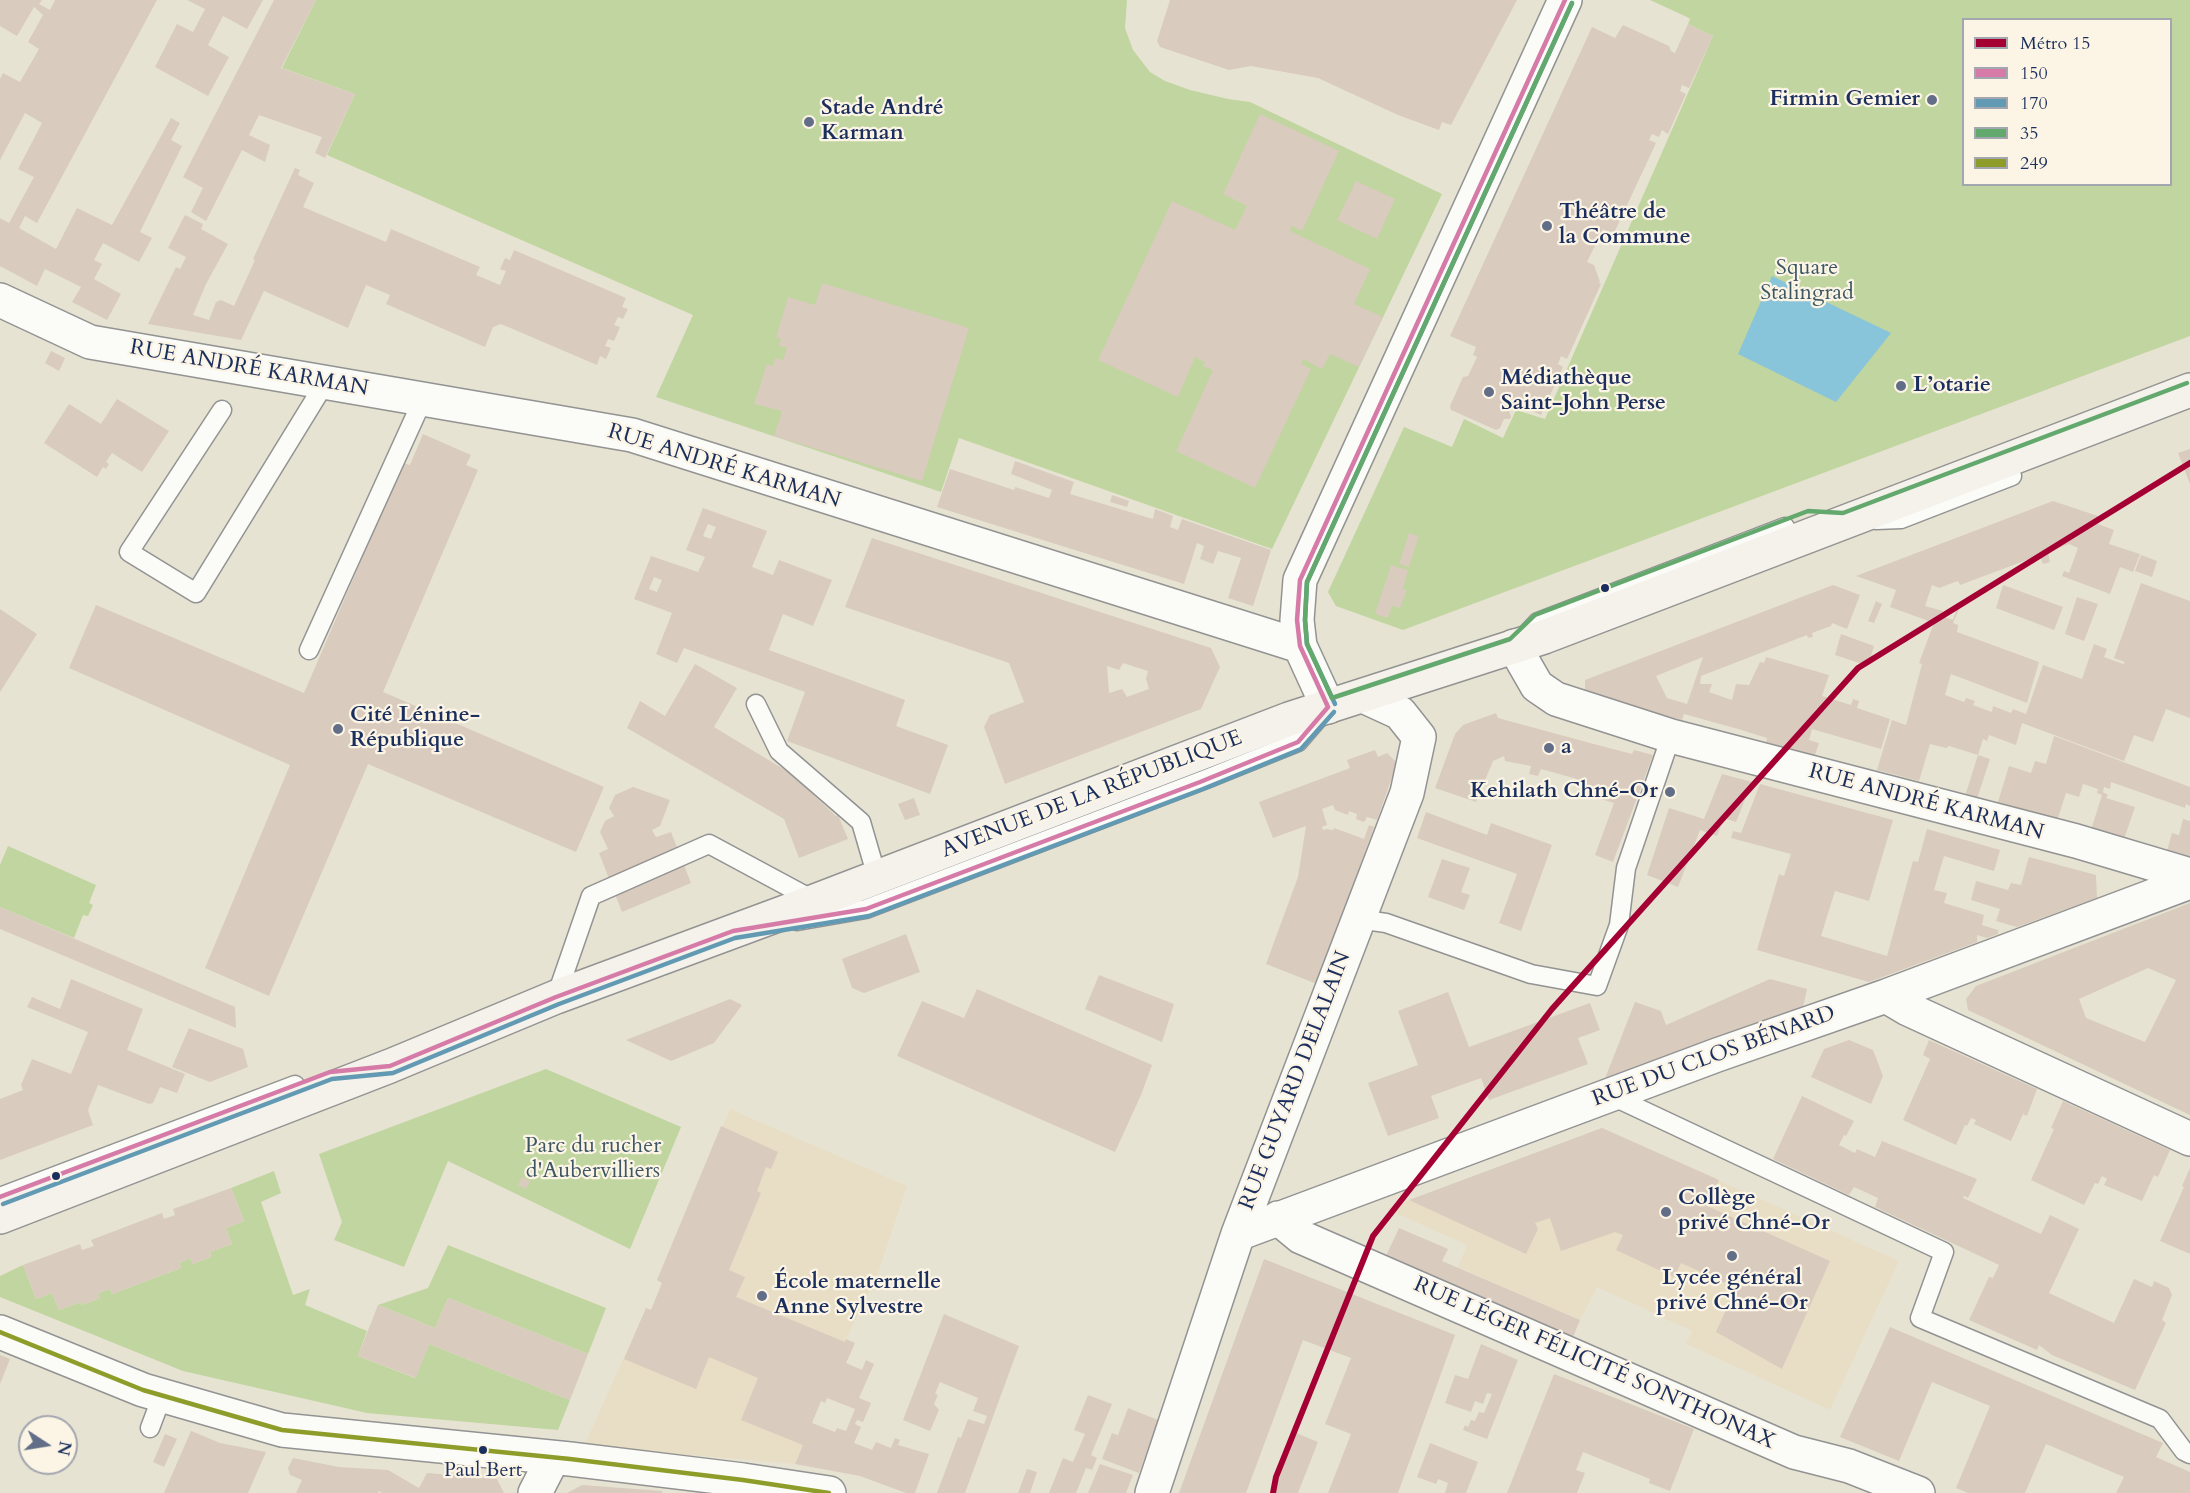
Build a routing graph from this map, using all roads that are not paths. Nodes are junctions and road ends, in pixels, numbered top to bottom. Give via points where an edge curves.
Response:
1 (1565, 0) edge
2 (0, 300) edge
3 (325, 383) junction
4 (2190, 390) edge
5 (423, 399) junction
6 (2190, 407) edge
7 (222, 410) dead end
8 (1844, 521) junction
9 (1300, 646) junction
10 (1514, 646) junction
11 (309, 650) dead end
12 (1363, 696) junction
13 (756, 704) dead end
14 (1328, 707) junction
15 (1671, 736) junction
16 (2190, 875) edge
17 (877, 877) junction
18 (2190, 882) edge
19 (815, 901) junction
20 (1358, 920) junction
21 (733, 931) junction
22 (1886, 996) junction
23 (556, 997) junction
24 (390, 1066) junction
25 (1610, 1095) junction
26 (2190, 1139) edge
27 (0, 1197) edge
28 (0, 1217) edge
29 (1278, 1218) junction
30 (1238, 1234) junction
31 (0, 1332) edge
32 (162, 1396) junction
33 (150, 1428) dead end
34 (2190, 1454) edge
35 (553, 1458) junction
36 (535, 1493) edge
37 (829, 1493) edge
38 (1152, 1493) edge
39 (1918, 1493) edge

1 - 9 street via 1300,580
2 - 3 street, RUE ANDRÉ KARMAN via 90,342
3 - 5 street, RUE ANDRÉ KARMAN
3 - 7 lane via 196,593 129,552
4 - 8 main road, AVENUE DE LA RÉPUBLIQUE
5 - 9 street, RUE ANDRÉ KARMAN via 633,435
5 - 11 lane
6 - 8 lane via 1901,519
8 - 10 main road, AVENUE DE LA RÉPUBLIQUE
9 - 14 street
10 - 12 main road, AVENUE DE LA RÉPUBLIQUE
10 - 15 street, RUE ANDRÉ KARMAN via 1537,686 1556,699
12 - 14 main road, AVENUE DE LA RÉPUBLIQUE
12 - 20 street, RUE GUYARD DELALAIN via 1401,713 1419,737 1407,793
13 - 17 lane via 778,751 861,822
14 - 17 main road, AVENUE DE LA RÉPUBLIQUE
14 - 21 lane via 1298,742 877,905
15 - 16 street, RUE ANDRÉ KARMAN via 2076,841
15 - 20 lane via 1626,868 1619,925 1597,986 1531,974 1386,923
17 - 19 main road, AVENUE DE LA RÉPUBLIQUE
18 - 22 street, RUE DU CLOS BÉNARD
19 - 21 main road, AVENUE DE LA RÉPUBLIQUE
19 - 23 lane via 709,844 591,896
20 - 30 street, RUE GUYARD DELALAIN
21 - 23 main road, AVENUE DE LA RÉPUBLIQUE
22 - 25 street, RUE DU CLOS BÉNARD
22 - 26 street
23 - 24 main road, AVENUE DE LA RÉPUBLIQUE
24 - 27 lane via 330,1072
24 - 28 main road, AVENUE DE LA RÉPUBLIQUE
25 - 29 street, RUE DU CLOS BÉNARD
25 - 34 lane via 1944,1252 1920,1318 2160,1419
29 - 30 street, RUE DU CLOS BÉNARD
29 - 39 street, RUE LÉGER FÉLICITÉ SONTHONAX via 1301,1236 1794,1452 1849,1466
30 - 38 street, RUE GUYARD DELALAIN
31 - 32 street
32 - 33 lane
32 - 35 street via 282,1430
35 - 36 street
35 - 37 street

